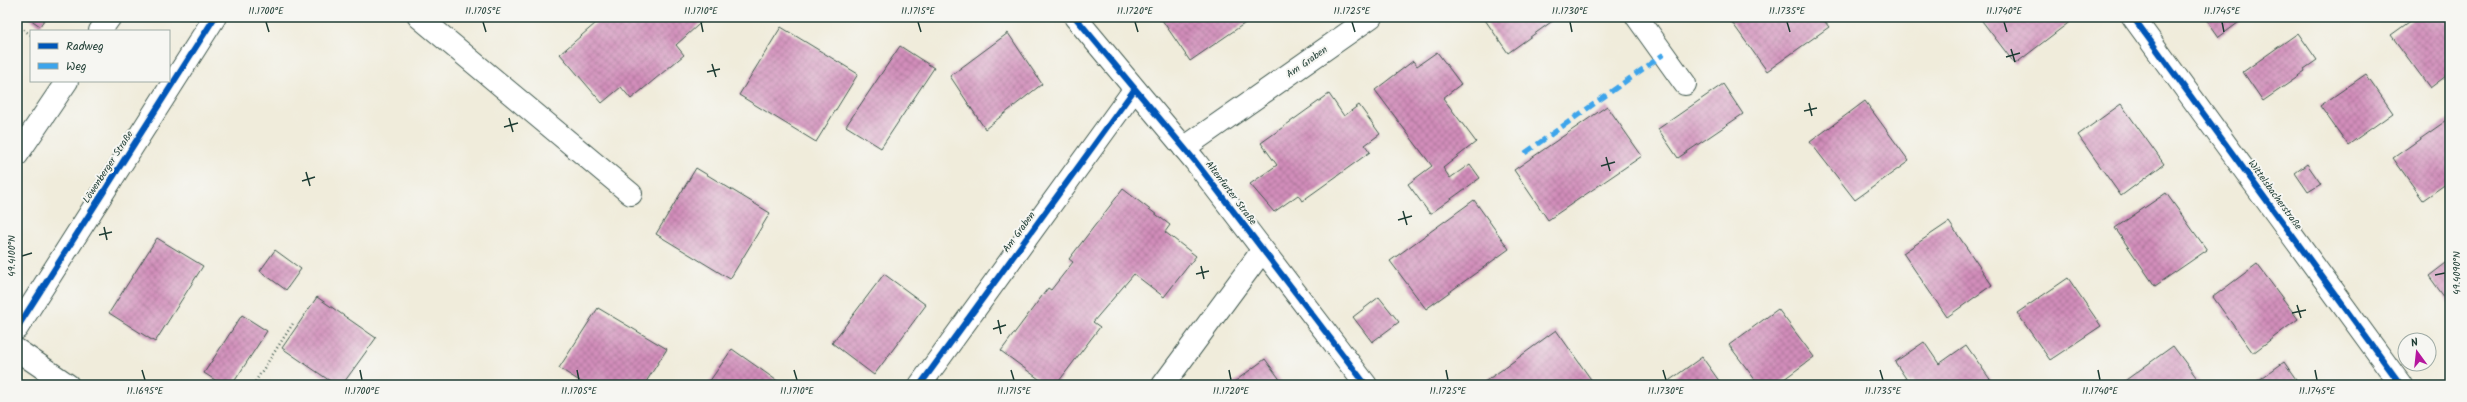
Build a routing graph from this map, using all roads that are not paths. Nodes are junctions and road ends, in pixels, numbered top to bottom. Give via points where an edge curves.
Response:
1 (110, 17) edge
2 (215, 17) edge
3 (419, 17) edge
4 (1075, 17) edge
5 (1371, 17) edge
6 (1637, 17) edge
7 (2135, 18) edge
8 (101, 30) edge
9 (66, 82) edge
10 (1685, 84) dead end
11 (1134, 90) junction
12 (1184, 148) junction
13 (17, 155) edge
14 (631, 194) dead end
15 (1262, 251) junction
16 (17, 328) edge
17 (17, 350) edge
18 (2396, 383) edge
19 (68, 385) edge
20 (920, 385) edge
21 (1163, 385) edge
22 (1366, 385) edge

1 - 8 street
2 - 16 street, Löwenberger Straße
3 - 14 street
4 - 11 street, Altenfurter Straße
5 - 12 street, Am Graben
6 - 10 street
7 - 18 street, Wittelsbacherstraße
9 - 13 street
11 - 12 street, Altenfurter Straße
11 - 20 street, Am Graben
12 - 15 street, Altenfurter Straße
15 - 21 street
15 - 22 street, Altenfurter Straße
17 - 19 street

